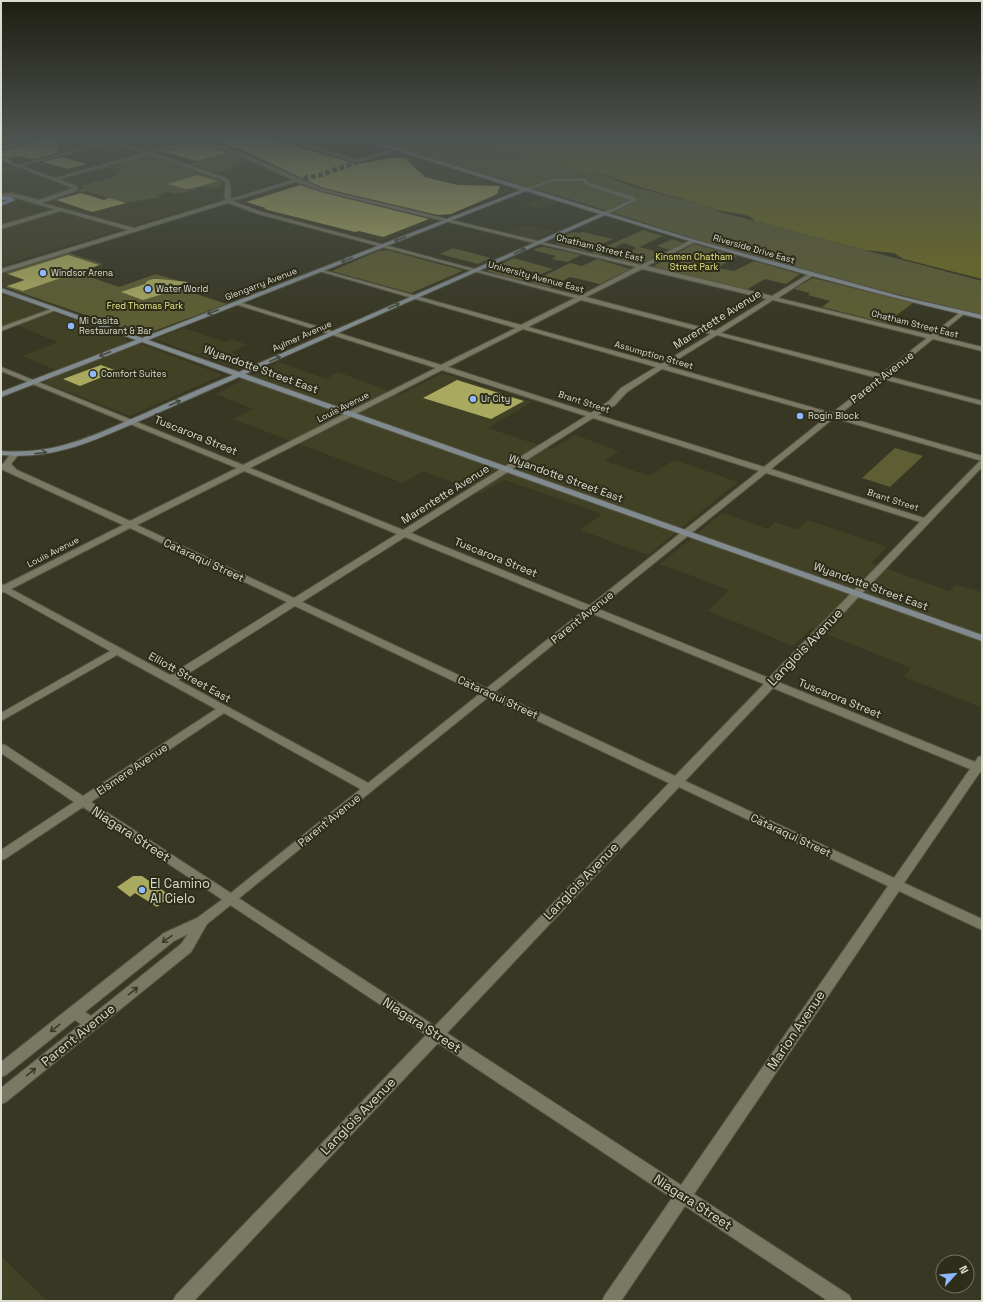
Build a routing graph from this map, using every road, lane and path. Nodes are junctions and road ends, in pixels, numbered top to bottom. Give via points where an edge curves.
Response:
1 (12, 200) edge
2 (30, 200) edge
3 (46, 200) edge
4 (233, 200) edge
5 (361, 200) edge
6 (500, 200) edge
7 (562, 200) edge
8 (634, 200) edge
9 (229, 201) junction
10 (39, 202) junction
11 (1, 204) edge
12 (59, 210) junction
13 (606, 213) junction
14 (447, 221) junction
15 (1, 227) edge
16 (134, 230) junction
17 (693, 241) junction
18 (539, 242) junction
19 (383, 246) junction
20 (642, 267) junction
21 (322, 270) junction
22 (476, 270) junction
23 (1, 271) edge
24 (812, 274) junction
25 (1, 290) edge
26 (416, 297) junction
27 (581, 298) junction
28 (773, 299) junction
29 (237, 303) junction
30 (56, 310) junction
31 (962, 313) junction
32 (982, 318) edge
33 (522, 327) junction
34 (1, 329) edge
35 (332, 333) junction
36 (717, 333) junction
37 (932, 337) junction
38 (142, 340) junction
39 (982, 349) edge
40 (663, 367) junction
41 (442, 368) junction
42 (1, 369) edge
43 (239, 374) junction
44 (882, 376) junction
45 (34, 382) junction
46 (1, 395) edge
47 (982, 403) edge
48 (350, 414) junction
49 (592, 415) junction
50 (832, 416) junction
51 (132, 421) junction
52 (1, 453) edge
53 (15, 454) junction
54 (982, 458) edge
55 (982, 462) edge
56 (1, 466) edge
57 (244, 467) junction
58 (507, 469) junction
59 (13, 470) junction
60 (764, 470) junction
61 (926, 521) junction
62 (130, 525) junction
63 (405, 533) junction
64 (686, 533) junction
65 (2, 589) edge
66 (856, 593) junction
67 (294, 602) junction
68 (591, 609) junction
69 (982, 638) edge
70 (117, 650) junction
71 (170, 680) junction
72 (771, 683) junction
73 (487, 692) junction
74 (223, 709) junction
75 (1, 718) edge
76 (1, 748) edge
77 (980, 765) edge
78 (676, 781) junction
79 (368, 788) junction
80 (83, 802) junction
81 (1, 856) edge
82 (896, 885) junction
83 (231, 899) junction
84 (202, 921) junction
85 (982, 925) edge
86 (76, 1012) junction
87 (91, 1024) junction
88 (436, 1034) junction
89 (1, 1071) edge
90 (1, 1097) edge
91 (683, 1196) junction
92 (182, 1301) edge
93 (611, 1301) edge
94 (843, 1301) edge

1 - 11 main road
2 - 10 street
3 - 10 street
4 - 9 street
5 - 14 street, Chatham Street East
6 - 14 main road, Glengarry Avenue
7 - 13 main road, Riverside Drive East
8 - 13 street
9 - 16 street
9 - 19 street, University Avenue East via 274,218
10 - 12 street
12 - 15 street
12 - 16 street
13 - 17 main road, Riverside Drive East
13 - 18 main road, Aylmer Avenue
14 - 18 street, Chatham Street East
14 -> 19 main road, Glengarry Avenue
16 - 23 street
17 - 20 street, Louis Avenue
17 - 24 main road, Riverside Drive East
18 - 20 street, Chatham Street East
22 -> 18 main road, Aylmer Avenue
19 -> 21 main road, Glengarry Avenue
19 - 22 street, University Avenue East
20 - 27 street, Louis Avenue
20 - 28 street, Chatham Street East
21 - 26 street, Assumption Street
21 - 29 main road, Glengarry Avenue
22 - 26 main road, Aylmer Avenue
22 - 27 street, University Avenue East
24 - 28 street, Marentette Avenue
24 - 31 main road, Riverside Drive East
25 - 30 main road, Wyandotte Street East
26 - 33 street, Assumption Street
35 -> 26 main road, Aylmer Avenue
27 - 33 street, Louis Avenue
27 - 36 street, University Avenue East
28 - 36 street, Marentette Avenue
28 - 37 street, Chatham Street East
29 - 35 street, Brant Street
29 -> 38 main road, Glengarry Avenue
30 - 34 street
30 - 38 main road, Wyandotte Street East
31 - 32 main road, Riverside Drive East
31 - 37 street, Parent Avenue
33 - 40 street, Assumption Street
33 - 41 street, Louis Avenue
35 - 41 street, Brant Street
43 -> 35 main road, Aylmer Avenue
36 - 40 street, Marentette Avenue
36 - 44 street, University Avenue East
37 - 39 street, Chatham Street East
37 - 44 street, Parent Avenue
38 - 43 main road, Wyandotte Street East
38 -> 45 main road, Glengarry Avenue
40 - 49 street, Marentette Avenue via 624,390 612,403
40 - 50 street, Assumption Street
41 - 48 street, Louis Avenue
41 - 49 street, Brant Street
42 - 45 street, Tuscarora Street
43 - 48 main road, Wyandotte Street East
51 -> 43 main road, Aylmer Avenue
44 - 47 street, University Avenue East
44 - 50 street, Parent Avenue
45 - 46 main road, Glengarry Avenue
45 - 51 street, Tuscarora Street
48 - 57 street, Louis Avenue
48 - 58 main road, Wyandotte Street East
49 - 58 street, Marentette Avenue
49 - 60 street, Brant Street
50 - 54 street, Assumption Street
50 - 60 street, Parent Avenue
53 -> 51 main road, Aylmer Avenue via 68,448
51 - 57 street, Tuscarora Street
52 - 53 main road, Aylmer Avenue
53 - 59 street via 6,464
55 - 61 street, Langlois Avenue
56 - 59 street, Cataraqui Street
57 - 62 street, Louis Avenue
57 - 63 street, Tuscarora Street
58 - 63 street, Marentette Avenue
58 - 64 main road, Wyandotte Street East
59 - 62 street, Cataraqui Street
60 - 61 street, Brant Street
60 - 64 street, Parent Avenue
61 - 66 street, Langlois Avenue
62 - 65 street, Louis Avenue
62 - 67 street, Cataraqui Street
63 - 67 street, Marentette Avenue
63 - 68 street, Tuscarora Street
64 - 66 main road, Wyandotte Street East
64 - 68 street, Parent Avenue
65 - 70 street, Elliott Street East
66 - 69 main road, Wyandotte Street East
66 - 72 street, Langlois Avenue
67 - 71 street, Marentette Avenue
67 - 73 street, Cataraqui Street
68 - 72 street, Tuscarora Street
68 - 73 street, Parent Avenue
70 - 71 street, Elliott Street East
70 - 75 street
71 - 74 street, Elliott Street East
72 - 77 street, Tuscarora Street
72 - 78 street, Langlois Avenue
73 - 78 street, Cataraqui Street
73 - 79 street, Parent Avenue
74 - 79 street, Elliott Street East
74 - 80 street, Elsmere Avenue
76 - 80 street, Niagara Street
77 - 82 street, Marion Avenue
78 - 82 street, Cataraqui Street
78 - 88 street, Langlois Avenue
79 - 83 street, Parent Avenue
80 - 81 street, Elsmere Avenue
80 - 83 street, Niagara Street
82 - 85 street, Cataraqui Street
82 - 91 street, Marion Avenue
83 - 84 street, Parent Avenue
83 - 88 street, Niagara Street
84 -> 86 street, Parent Avenue via 169,937
87 -> 84 street, Parent Avenue via 186,948
86 - 87 street
86 -> 89 street, Parent Avenue
90 -> 87 street, Parent Avenue
88 - 91 street, Niagara Street
88 - 92 street, Langlois Avenue
91 - 93 street, Marion Avenue
91 - 94 street, Niagara Street

